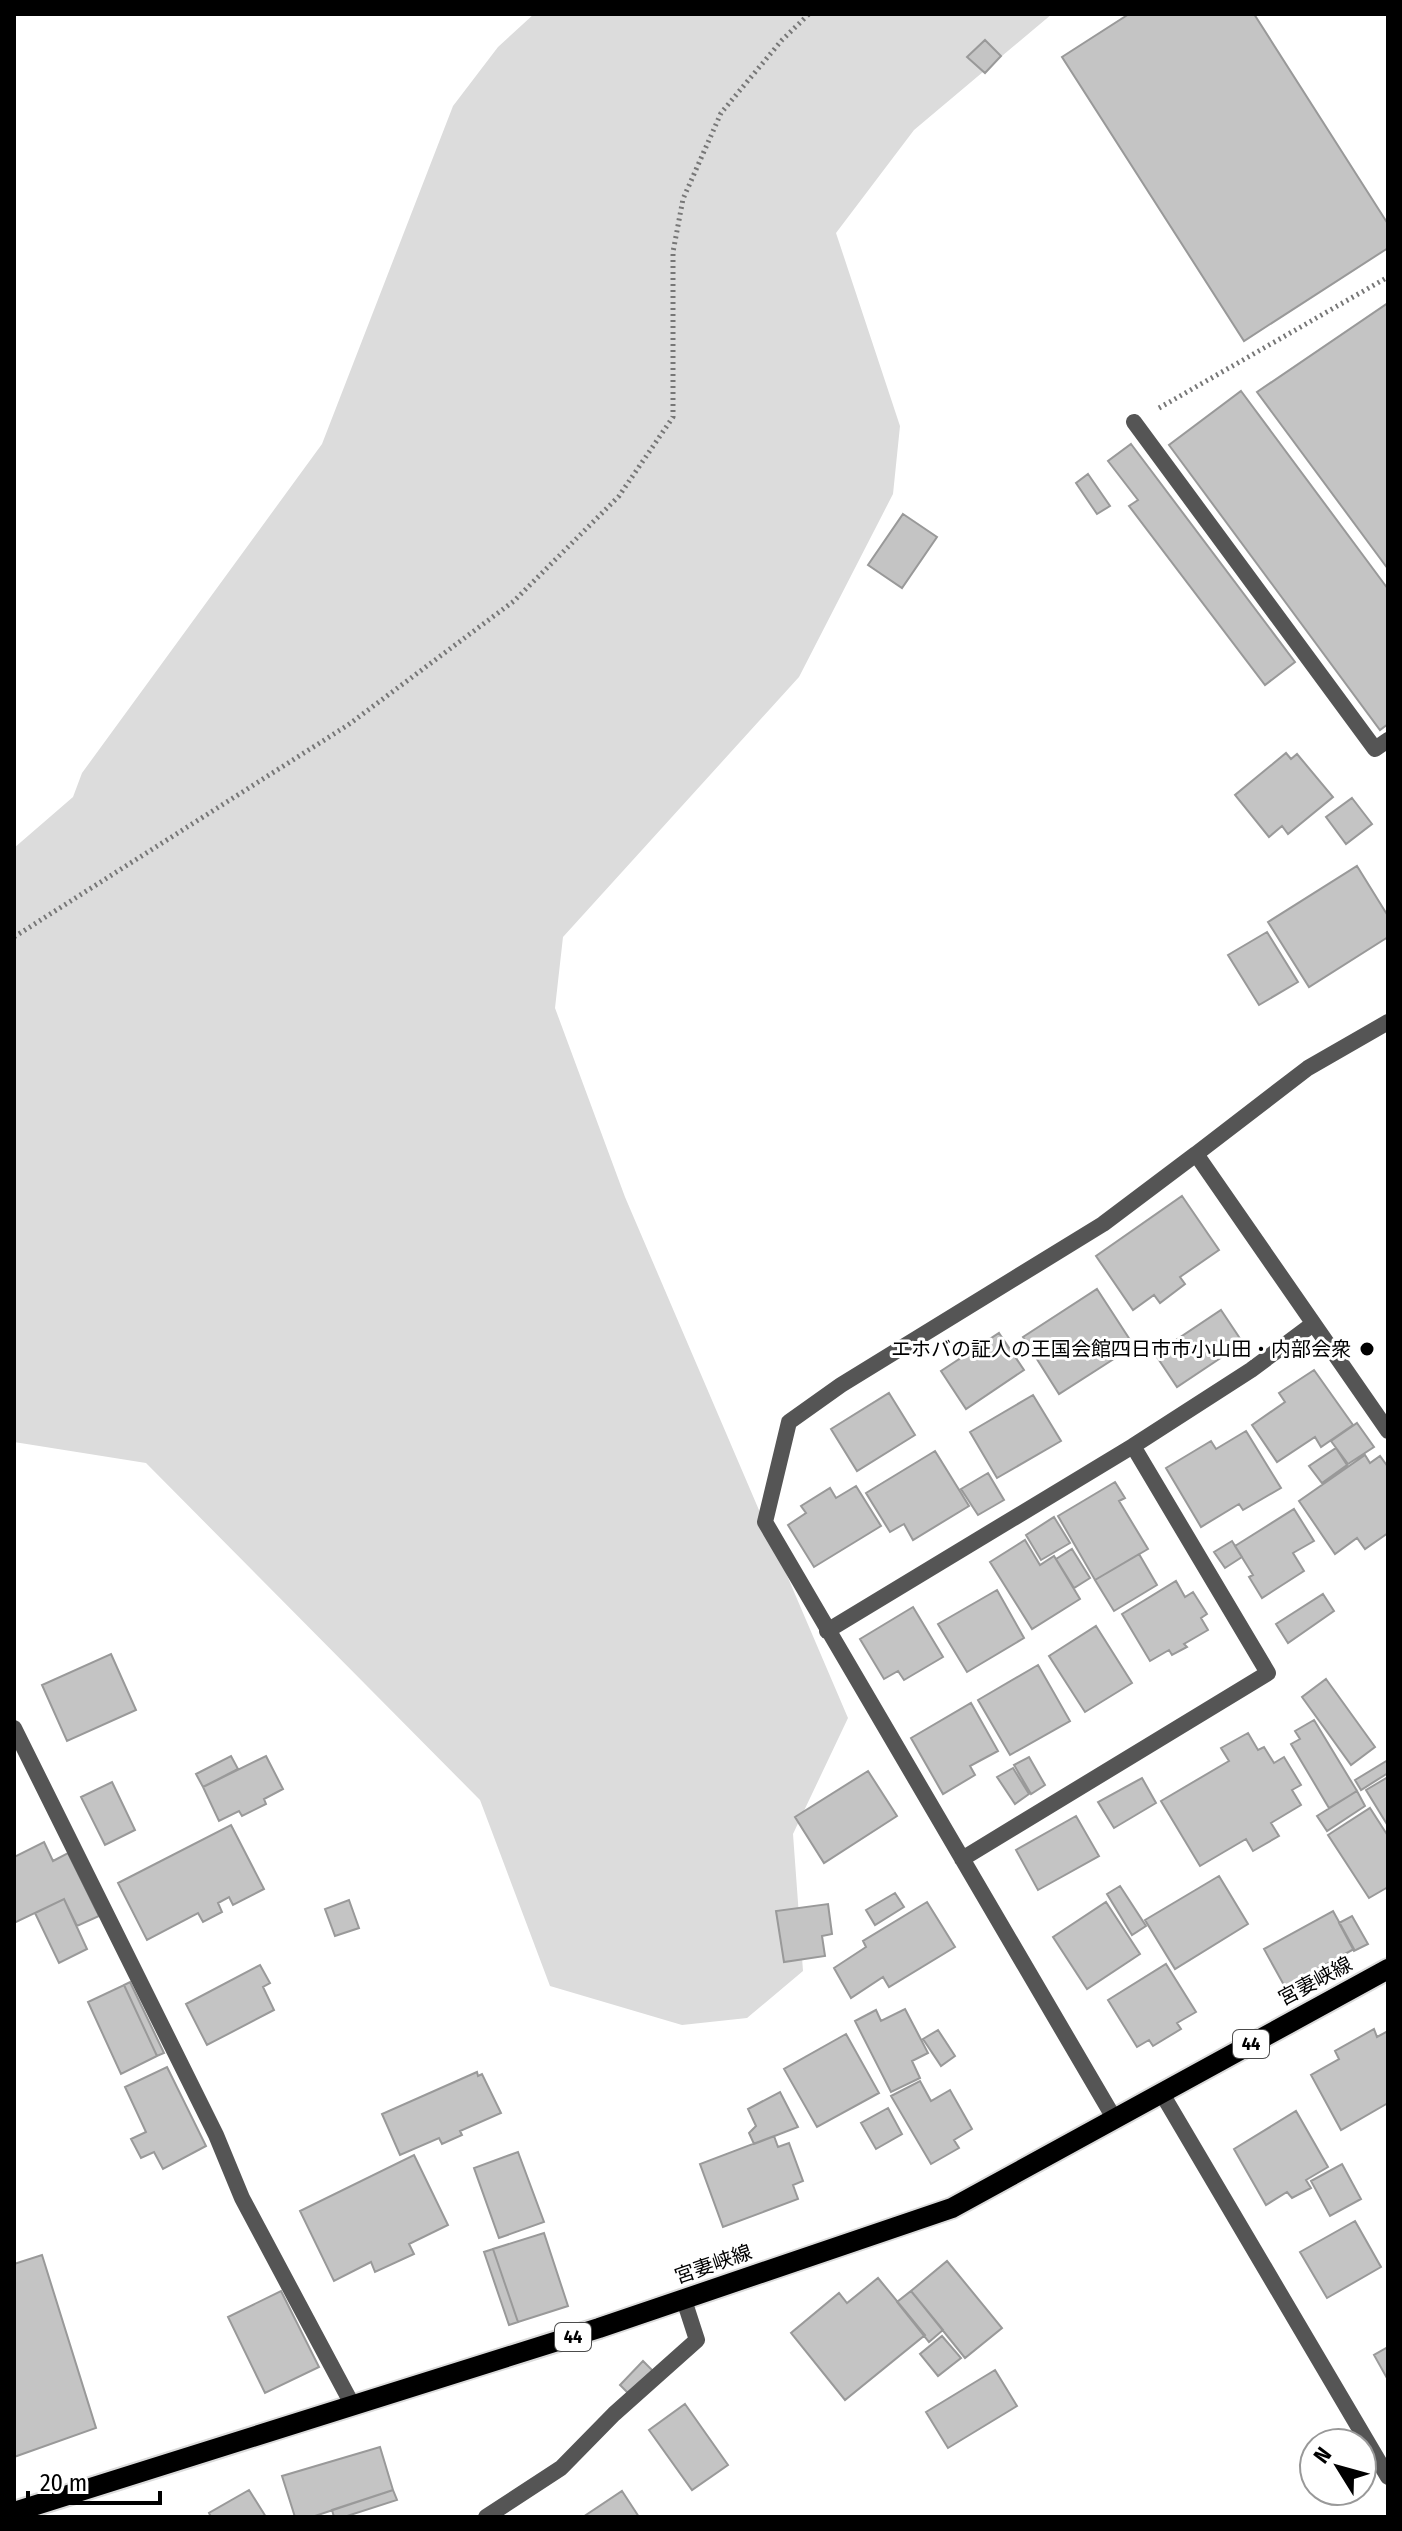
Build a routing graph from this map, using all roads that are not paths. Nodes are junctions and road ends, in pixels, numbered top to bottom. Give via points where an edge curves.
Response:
1 (1134, 422) road end
2 (1388, 740) edge
3 (1388, 1022) edge
4 (1196, 1154) junction
5 (1313, 1324) junction
6 (1388, 1431) edge
7 (1133, 1446) junction
8 (827, 1631) junction
9 (14, 1728) edge
10 (962, 1859) junction
11 (1388, 1969) edge
12 (1161, 2092) junction
13 (1114, 2118) junction
14 (684, 2300) junction
15 (353, 2406) junction
16 (1388, 2477) edge
17 (14, 2512) edge
18 (486, 2517) edge

1 - 2 street via 1375,749
3 - 4 street via 1308,1068
4 - 5 street
4 - 8 street via 1103,1224 789,1422 765,1522
5 - 6 street
5 - 7 street
7 - 8 street
7 - 10 street via 1268,1673
8 - 10 street
9 - 15 street via 242,2198
10 - 13 street
11 - 12 main road, 宮妻峡線 / 44
12 - 13 main road, 宮妻峡線 / 44
12 - 16 street
13 - 14 main road, 宮妻峡線 / 44 via 952,2208
14 - 15 main road, 宮妻峡線 / 44
14 - 18 street via 697,2340 561,2468
15 - 17 main road, 宮妻峡線 / 44

